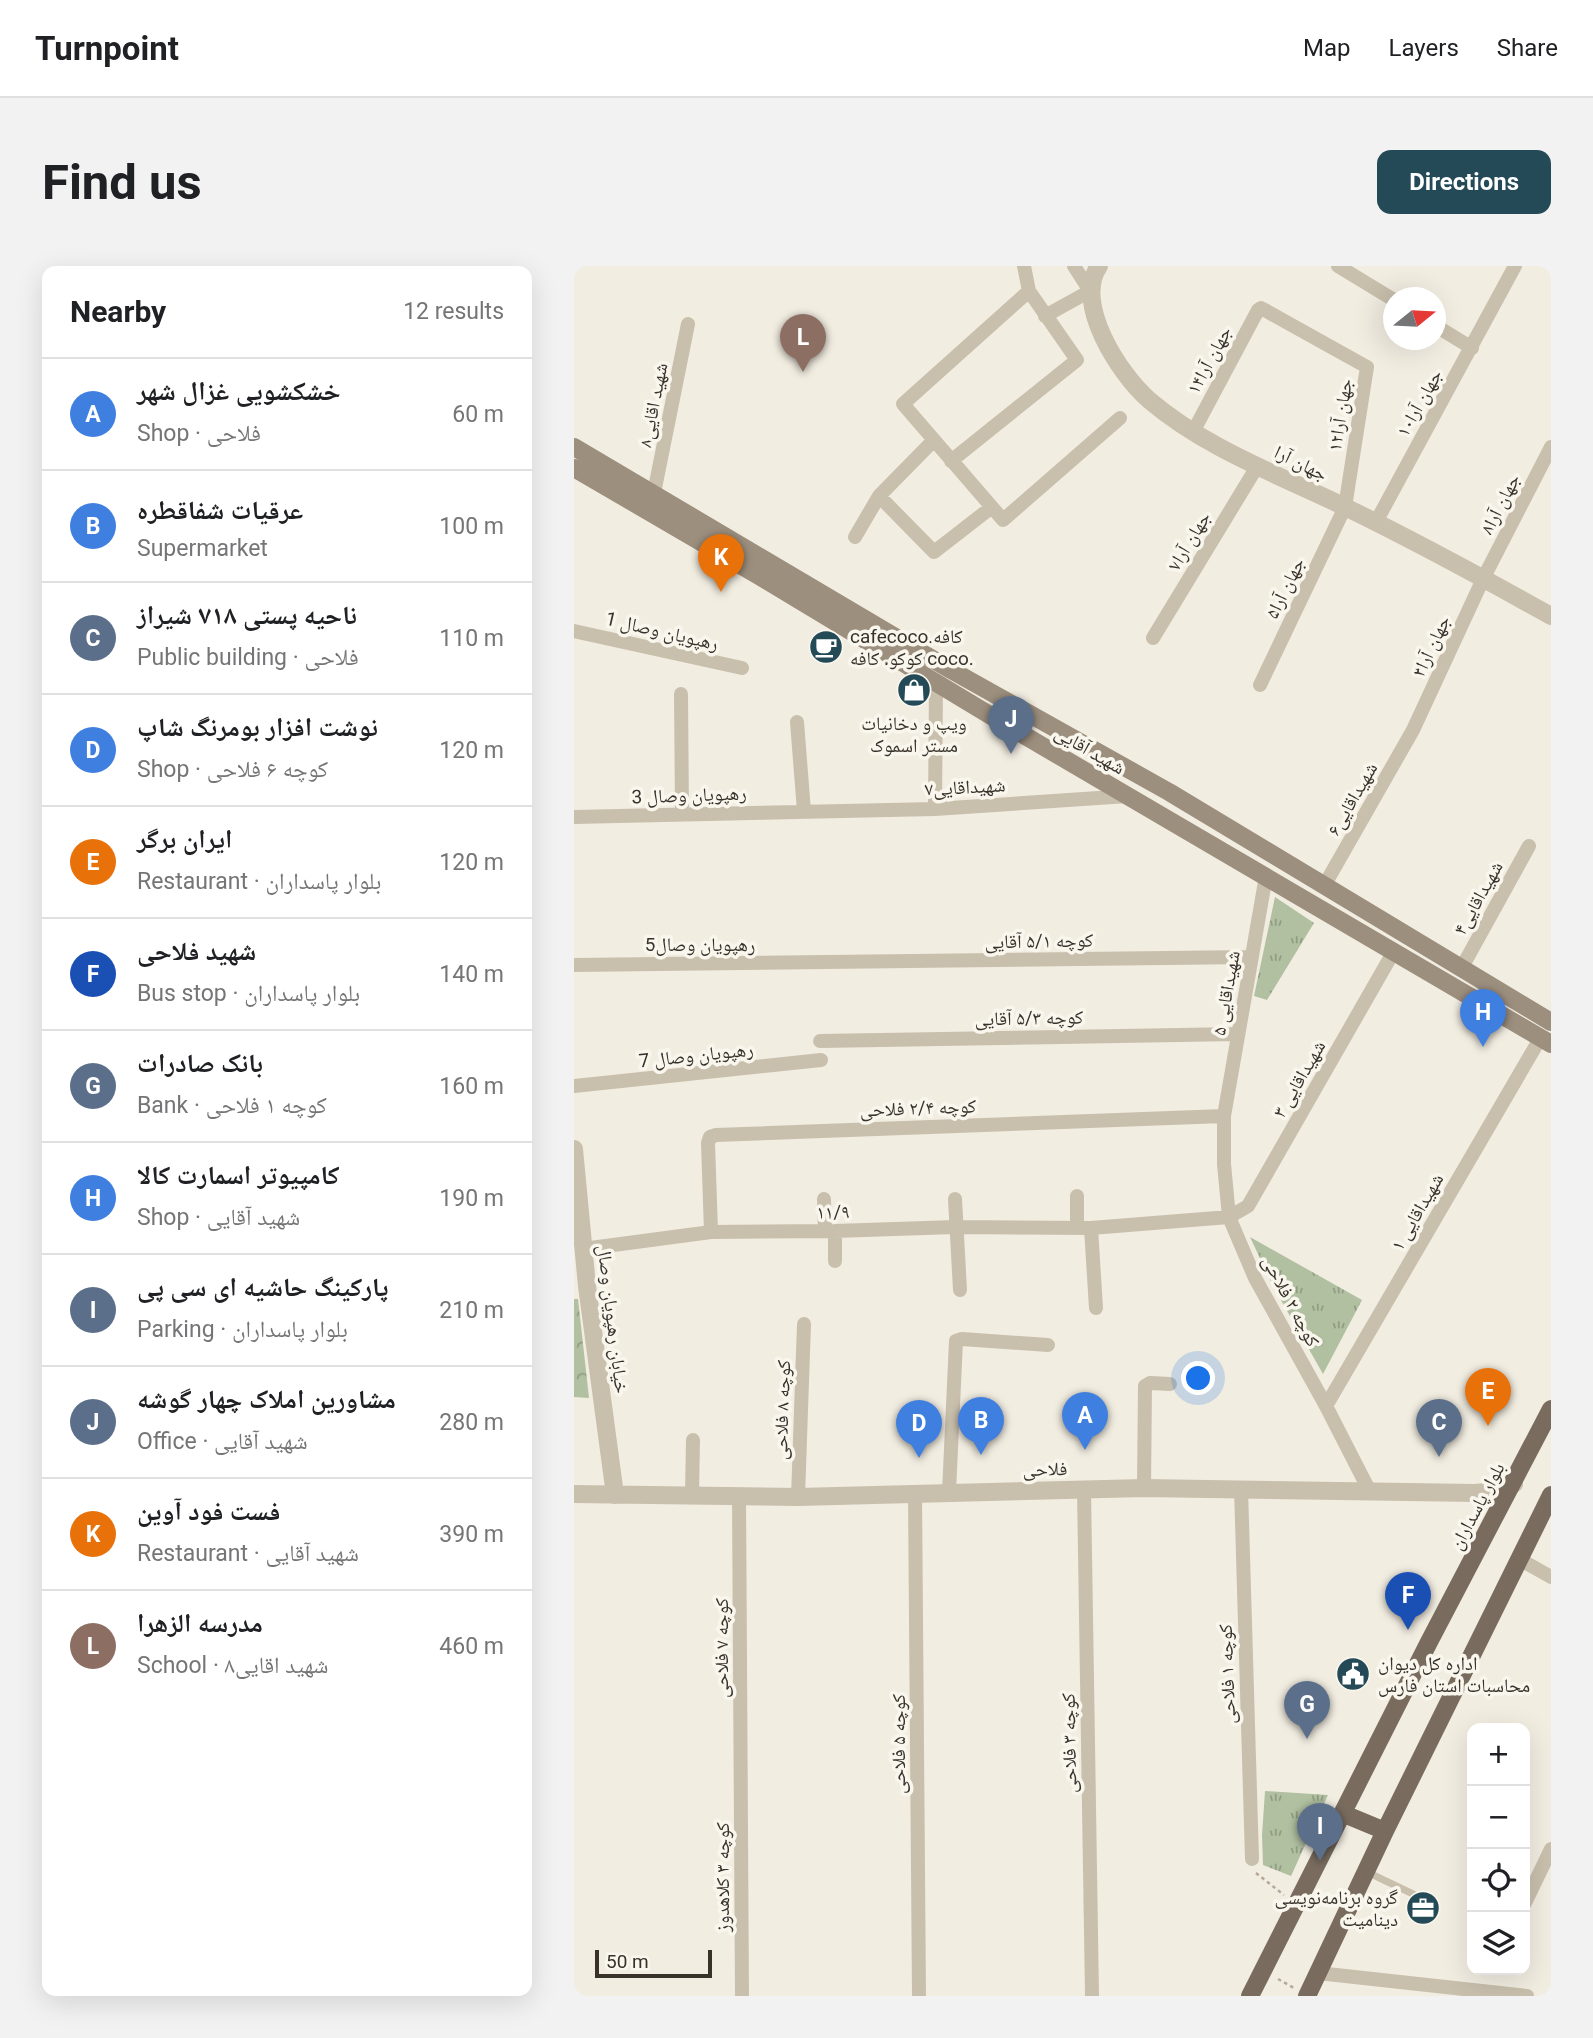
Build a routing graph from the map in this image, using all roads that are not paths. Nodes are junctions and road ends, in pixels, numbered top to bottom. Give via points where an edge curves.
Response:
1 (1024, 266) edge
2 (1074, 266) edge
3 (1099, 266) edge
4 (1338, 266) edge
5 (1515, 266) edge
6 (1029, 291) junction
7 (1090, 291) junction
8 (1383, 293) edge
9 (1261, 308) joint
10 (1045, 316) junction
11 (688, 324) dead end
12 (1446, 332) edge
13 (1472, 348) junction
14 (1120, 418) dead end
15 (1193, 432) junction
16 (934, 440) junction
17 (574, 447) edge
18 (1551, 447) edge
19 (951, 461) junction
20 (1258, 465) junction
21 (574, 468) edge
22 (654, 493) junction
23 (879, 496) junction
24 (992, 507) junction
25 (1345, 507) junction
26 (1376, 522) junction
27 (855, 537) dead end
28 (1483, 579) junction
29 (822, 603) junction
30 (1551, 616) edge
31 (574, 631) edge
32 (1153, 638) dead end
33 (743, 668) dead end
34 (936, 682) junction
35 (1260, 685) dead end
36 (681, 694) dead end
37 (797, 722) dead end
38 (1413, 730) joint
39 (1128, 796) junction
40 (935, 809) junction
41 (804, 811) junction
42 (682, 813) junction
43 (574, 817) edge
44 (1529, 846) dead end
45 (1266, 876) junction
46 (1324, 886) junction
47 (1394, 951) junction
48 (1251, 957) junction
49 (827, 963) joint
50 (574, 964) edge
51 (1461, 969) junction
52 (1238, 1034) junction
53 (1548, 1034) edge
54 (821, 1041) dead end
55 (821, 1060) dead end
56 (574, 1086) edge
57 (1224, 1116) junction
58 (574, 1149) edge
59 (1077, 1196) dead end
60 (824, 1199) dead end
61 (955, 1199) dead end
62 (1229, 1217) junction
63 (956, 1227) junction
64 (1084, 1227) junction
65 (830, 1231) junction
66 (711, 1232) junction
67 (583, 1248) junction
68 (835, 1261) dead end
69 (580, 1286) edge
70 (960, 1290) dead end
71 (1096, 1308) dead end
72 (804, 1324) dead end
73 (1048, 1345) dead end
74 (1170, 1384) dead end
75 (1326, 1406) junction
76 (1551, 1409) edge
77 (693, 1440) dead end
78 (1514, 1484) junction
79 (1143, 1488) junction
80 (1241, 1488) junction
81 (1084, 1489) junction
82 (1369, 1490) junction
83 (949, 1492) junction
84 (915, 1493) junction
85 (1475, 1493) junction
86 (574, 1494) edge
87 (615, 1495) junction
88 (692, 1495) junction
89 (1551, 1495) edge
90 (739, 1496) junction
91 (798, 1497) junction
92 (1488, 1531) junction
93 (1519, 1559) junction
94 (1551, 1577) edge
95 (741, 1799) joint
96 (1344, 1814) junction
97 (1385, 1831) junction
98 (1551, 1849) edge
99 (1252, 1859) road end
100 (1366, 1871) junction
101 (1530, 1893) edge
102 (1434, 1904) dead end
103 (1318, 1973) junction
104 (742, 1996) edge
105 (919, 1996) edge
106 (1092, 1996) edge
107 (1250, 1996) edge
108 (1307, 1996) edge
109 (1527, 1996) edge

1 - 6 street
2 - 7 street, جهان آرا
3 - 7 street
4 - 8 street
5 - 13 street, جهان آرا۱۰
6 - 10 street
6 - 16 street via 903,404
7 - 10 street
7 - 15 street, جهان آرا via 1092,313 1128,376 1148,399
9 - 15 street, جهان آرا۱۴
9 - 25 street, جهان آرا۱۲ via 1367,367
10 - 19 street via 1077,360
11 - 22 street, شهید اقایی۸
12 - 13 street
13 - 26 street, جهان آرا۱۰
14 - 24 street via 1003,520
15 - 20 street, جهان آرا
16 - 19 street
16 - 23 street
17 - 22 main road, شهید آقایی
18 - 28 street, جهان آرا۸
19 - 24 street
20 - 25 street, جهان آرا
20 - 32 street, جهان آرا۷
21 - 29 main road, شهید آقایی
22 - 29 main road, شهید آقایی
23 - 24 street via 934,552
23 - 27 street
25 - 26 street, جهان آرا
25 - 35 street, جهان آرا۵
26 - 28 street, جهان آرا
28 - 30 street, جهان آرا
28 - 38 street, جهان آرا۳
29 - 34 main road, شهید آقایی
29 - 46 main road, شهید آقایی via 1169,792
31 - 33 street, 1 رهپویان وصال
34 - 39 main road, شهید آقایی
34 - 40 street
36 - 42 street
37 - 41 street
38 - 46 street, شهیداقایی۶
39 - 40 street, شهیداقایی۷
39 - 45 main road, شهید آقایی
40 - 41 street, شهیداقایی۷
41 - 42 street, 3 رهپویان وصال
42 - 43 street, 3 رهپویان وصال
44 - 51 street, شهیداقایی۴
45 - 47 main road, شهید آقایی
45 - 48 street, ۵ شهیداقایی
46 - 51 main road, شهید آقایی
47 - 53 main road, شهید آقایی
47 - 62 street, ۳ شهیداقایی via 1248,1206
48 - 49 street, کوچه ۵/۱ آقایی
48 - 52 street, ۵ شهیداقایی
49 - 50 street, رهپویان وصال5
51 - 53 main road, شهید آقایی
52 - 54 street, کوچه ۵/۳ آقایی
52 - 57 street, ۵ شهیداقایی
53 - 75 street, ۱ شهیداقایی
55 - 56 street, 7 رهپویان وصال
57 - 62 street, کوچه ۲ فلاحی
57 - 66 street, کوچه ۲/۴ فلاحی via 716,1135 708,1143
58 - 67 street, خیابان رهپویان وصال
59 - 64 street
60 - 65 street
61 - 63 street
62 - 64 street, ۱۱/۹
62 - 75 street, کوچه ۲ فلاحی via 1260,1288
63 - 64 street, ۱۱/۹
63 - 65 street, ۱۱/۹
63 - 70 street
64 - 71 street
65 - 66 street, ۱۱/۹
65 - 68 street
66 - 67 street, ۱۱/۹
67 - 69 street, خیابان رهپویان وصال
69 - 87 street, خیابان رهپویان وصال
72 - 91 street, کوچه ۸ فلاحی
73 - 83 street via 956,1341
74 - 79 street via 1145,1386
75 - 82 street, کوچه ۲ فلاحی
76 - 78 main road, بلوار پاسداران
77 - 88 street
78 - 85 street, فلاحی
78 - 92 main road, بلوار پاسداران
79 - 80 street, فلاحی
79 - 81 street, فلاحی
80 - 82 street, فلاحی
80 - 99 street, کوچه ۱ فلاحی
81 - 83 street, فلاحی
81 - 106 street, کوچه ۳ فلاحی
82 - 85 street, فلاحی
83 - 84 street, فلاحی
84 - 91 street, فلاحی
84 - 105 street, کوچه ۵ فلاحی
85 - 92 street via 1487,1510
86 - 87 street, فلاحی
87 - 88 street, فلاحی
88 - 90 street, فلاحی
89 - 93 main road
90 - 91 street, فلاحی
90 - 95 street, کوچه ۷ فلاحی
92 - 96 main road, بلوار پاسداران
93 - 94 street
93 - 97 main road
95 - 104 street, کوچه ۳ کلاهدوز
96 - 97 main road
96 - 107 main road, بلوار پاسداران
97 - 100 main road
98 - 101 street
100 - 102 lane
100 - 103 main road
103 - 108 main road
103 - 109 street

